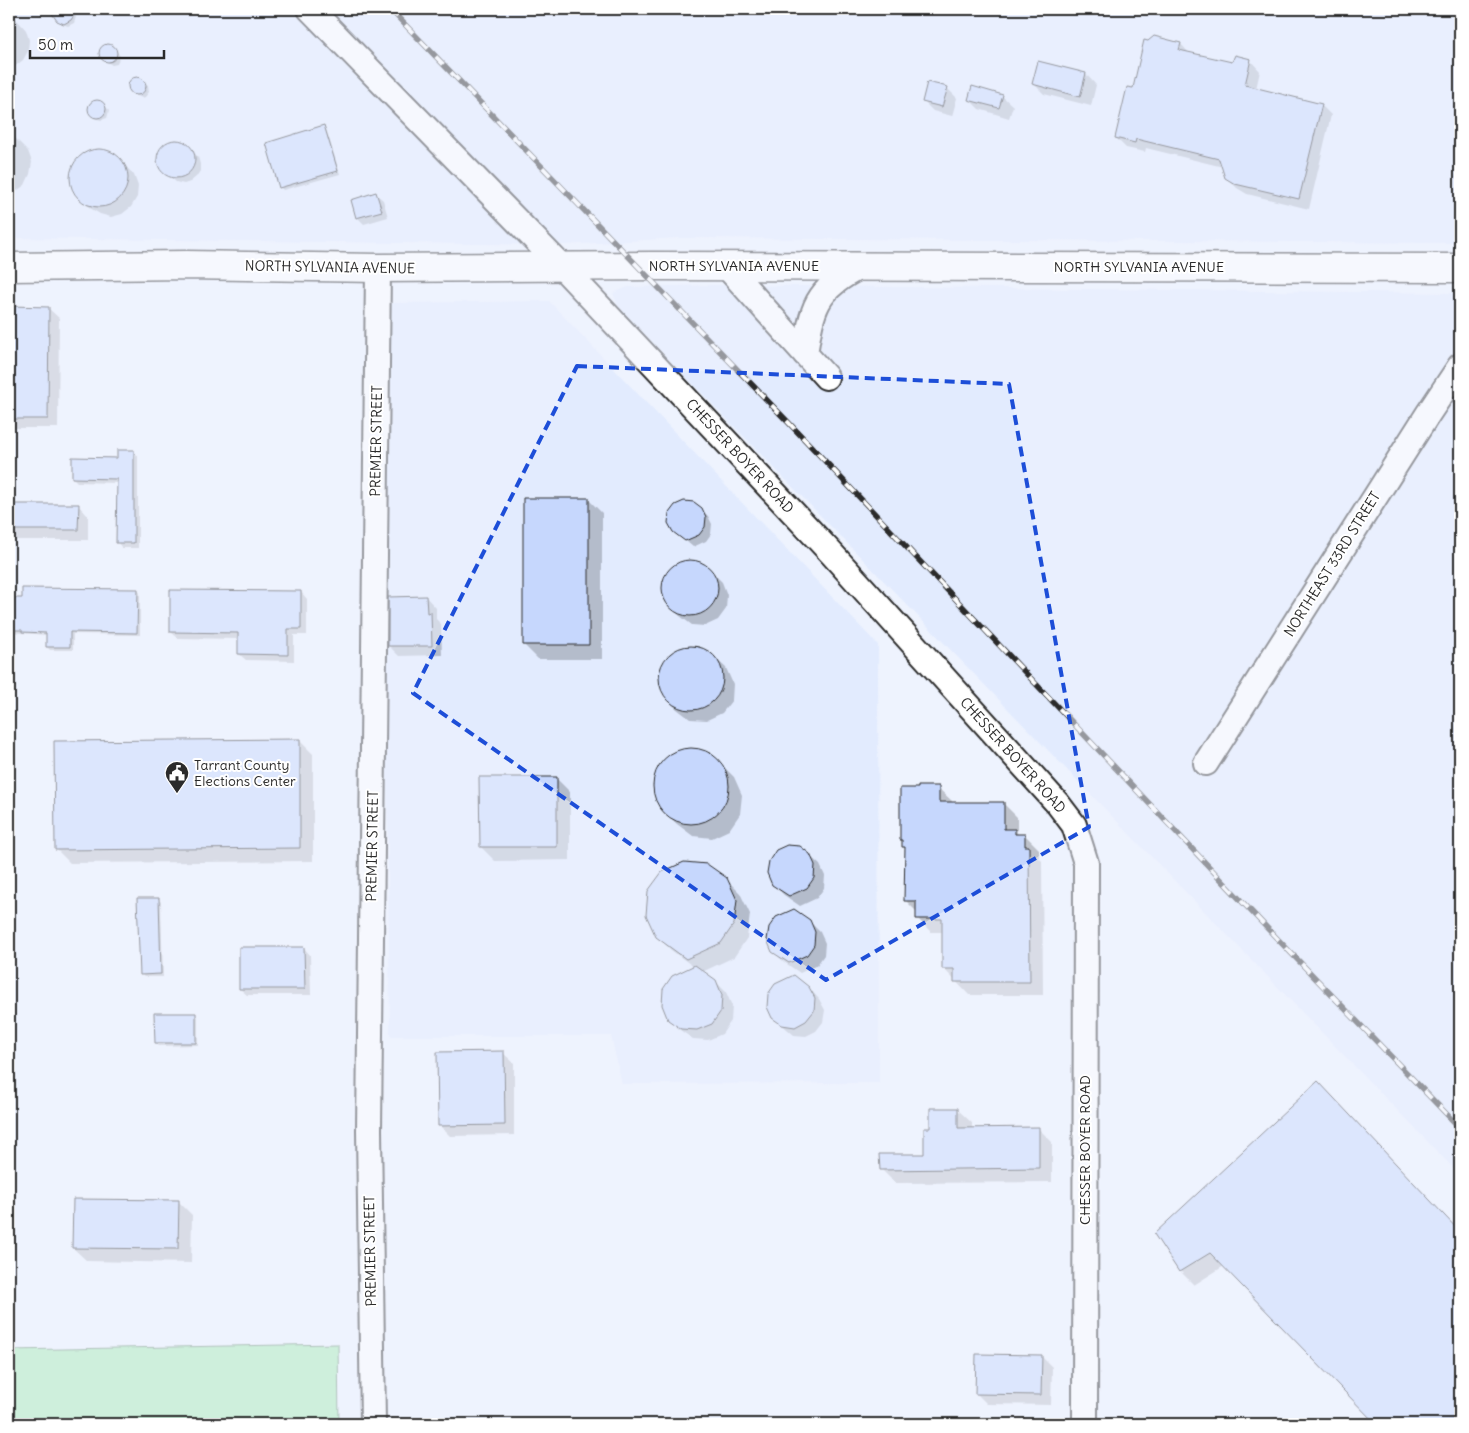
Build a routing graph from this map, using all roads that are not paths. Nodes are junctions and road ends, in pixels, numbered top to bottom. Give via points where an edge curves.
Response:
1 (310, 9) edge
2 (9, 267) edge
3 (727, 267) junction
4 (860, 267) junction
5 (378, 268) junction
6 (563, 268) junction
7 (1460, 268) edge
8 (805, 354) junction
9 (1460, 366) edge
10 (826, 377) dead end
11 (1206, 763) dead end
12 (373, 1424) edge
13 (1085, 1424) edge

1 - 6 street
2 - 5 main road, NORTH SYLVANIA AVENUE
3 - 4 main road, NORTH SYLVANIA AVENUE
3 - 6 main road, NORTH SYLVANIA AVENUE
3 - 8 street
4 - 7 main road, NORTH SYLVANIA AVENUE
4 - 8 street via 842,276 822,294 811,318
5 - 6 main road, NORTH SYLVANIA AVENUE
5 - 12 street, PREMIER STREET via 369,1121
6 - 13 street, CHESSER BOYER ROAD via 833,555 1074,825 1086,863
8 - 10 street
9 - 11 street, NORTHEAST 33RD STREET

